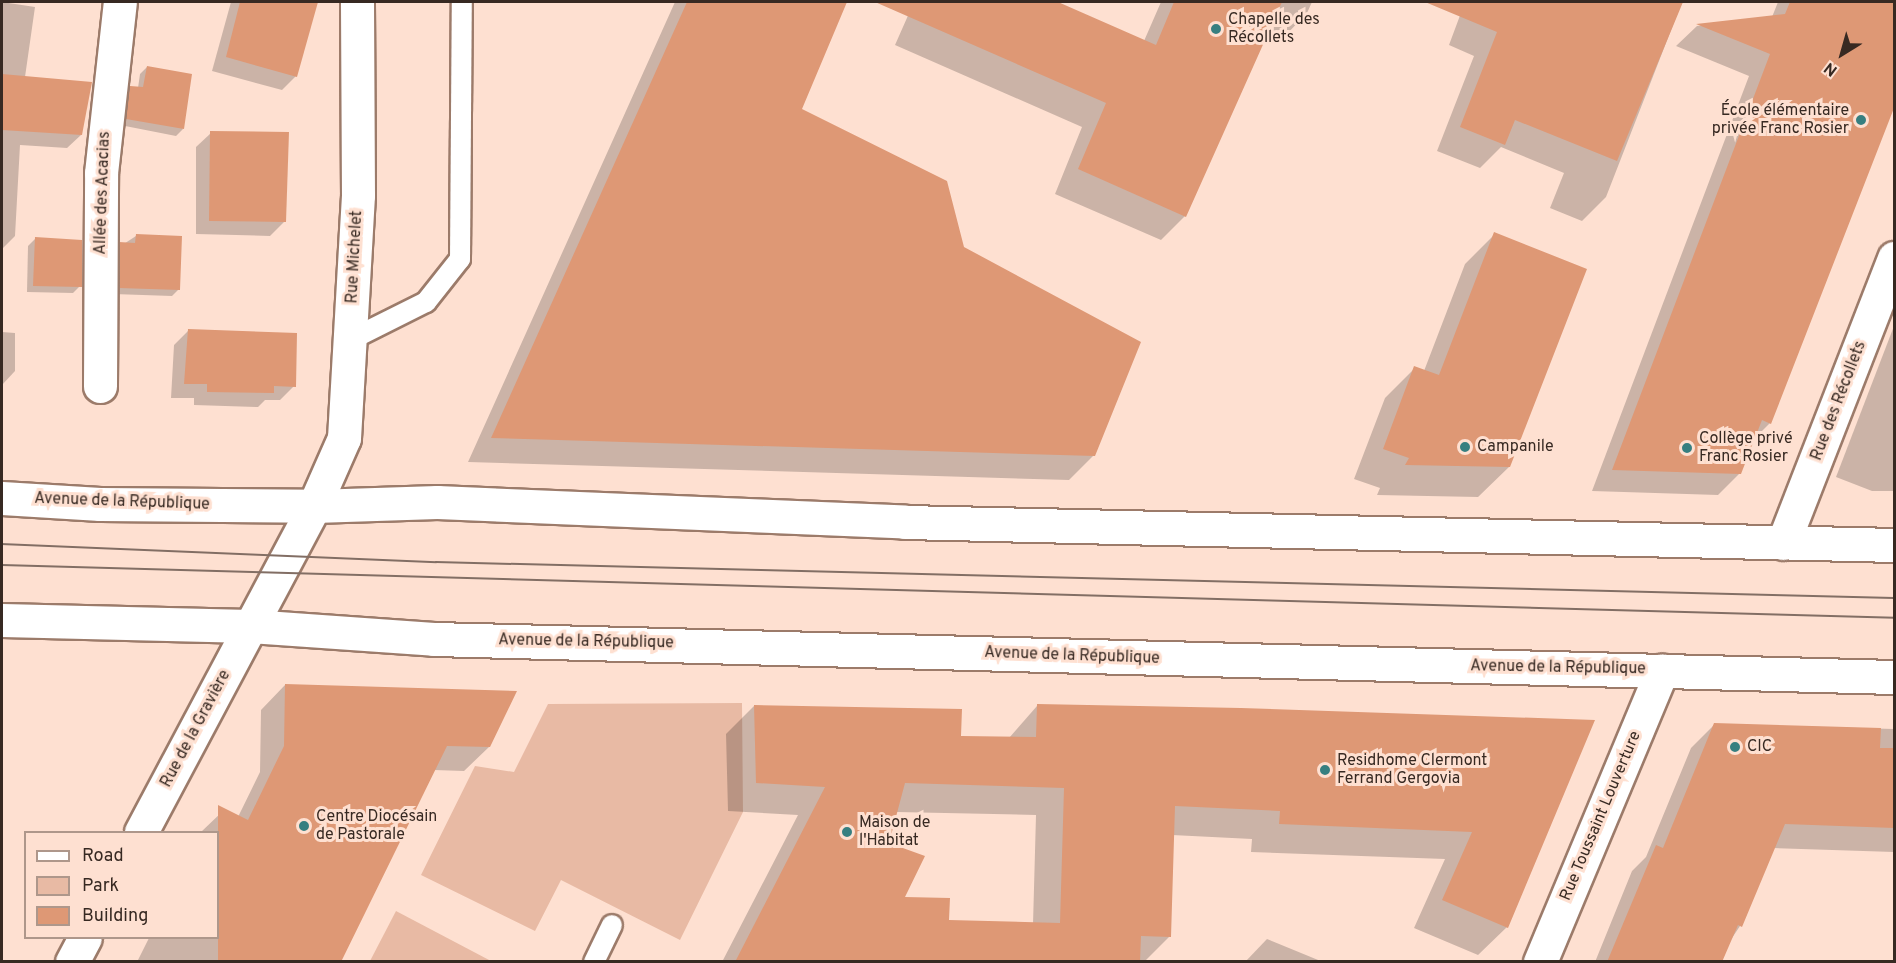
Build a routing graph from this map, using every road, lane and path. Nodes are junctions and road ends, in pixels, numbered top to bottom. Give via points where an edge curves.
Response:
1 (120, 2) edge
2 (357, 2) edge
3 (462, 2) edge
4 (1894, 258) edge
5 (352, 339) junction
6 (100, 386) dead end
7 (2, 498) edge
8 (314, 506) junction
9 (1783, 543) junction
10 (1894, 545) edge
11 (2, 620) edge
12 (250, 626) junction
13 (1662, 670) junction
14 (1894, 676) edge
15 (142, 831) edge
16 (612, 925) dead end
17 (84, 939) edge
18 (72, 962) edge
19 (594, 962) edge
20 (1540, 962) edge

1 - 6 main road, Allée des Acacias via 101,173
2 - 5 main road, Rue Michelet via 358,195
3 - 5 lane via 460,259 426,302
4 - 9 main road, Rue des Récollets
5 - 8 main road, Rue Michelet via 344,438
7 - 8 main road, Avenue de la République via 100,504
8 - 9 main road, Avenue de la République via 437,502 905,522
8 - 12 main road
9 - 10 main road, Avenue de la République
11 - 12 main road, Avenue de la République
12 - 13 main road, Avenue de la République via 434,639
12 - 15 main road, Rue de la Gravière
13 - 14 main road, Avenue de la République
13 - 20 main road, Rue Toussaint Louverture
16 - 19 lane
17 - 18 main road

